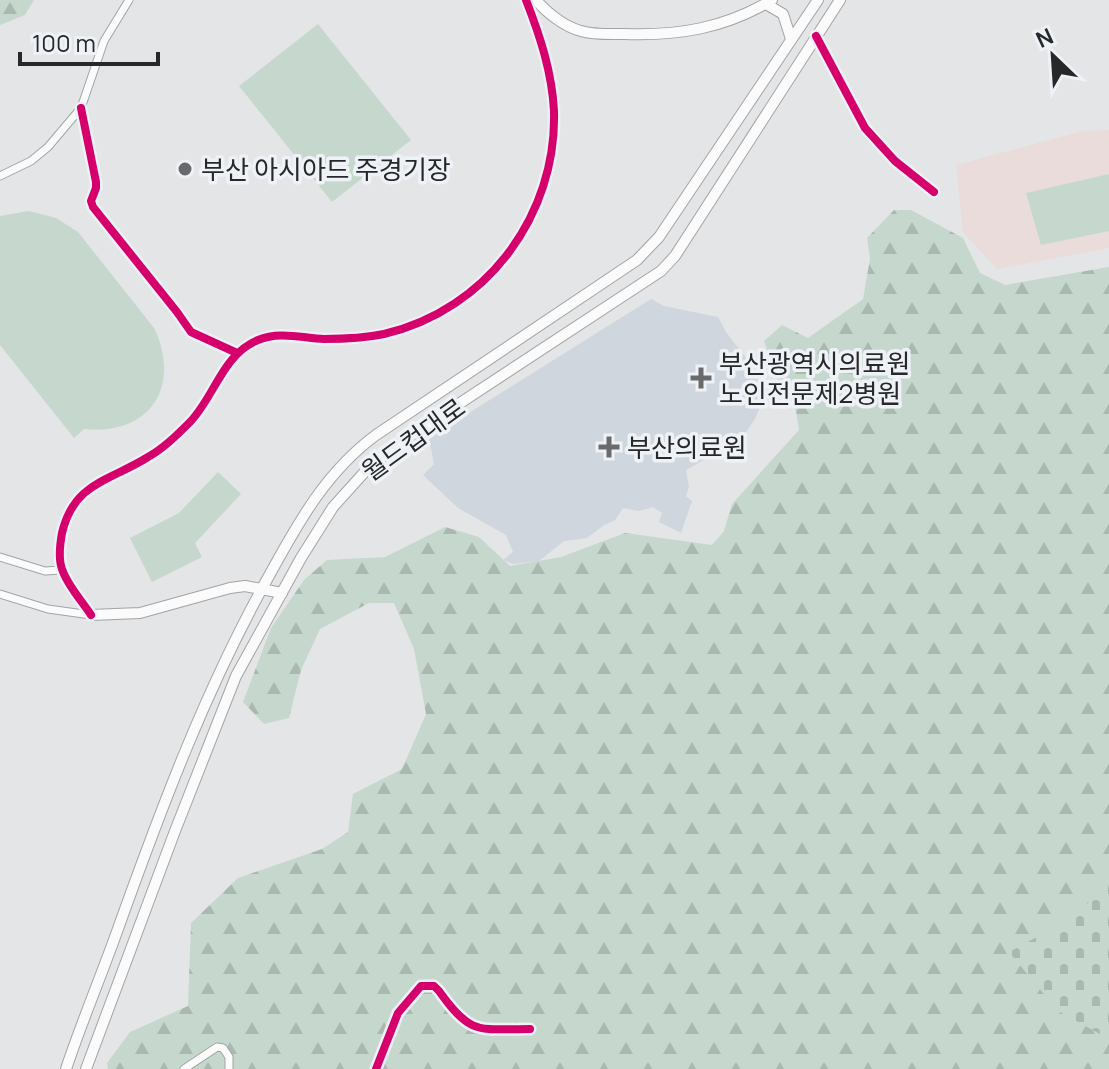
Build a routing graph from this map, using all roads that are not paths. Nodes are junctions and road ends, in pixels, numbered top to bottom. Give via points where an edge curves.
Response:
1 (129, 0) edge
2 (526, 0) edge
3 (536, 0) edge
4 (818, 0) edge
5 (840, 0) edge
6 (769, 2) edge
7 (816, 36) junction
8 (791, 39) junction
9 (81, 108) junction
10 (0, 176) edge
11 (934, 192) dead end
12 (237, 353) junction
13 (0, 557) edge
14 (62, 570) junction
15 (262, 588) junction
16 (282, 593) junction
17 (0, 594) edge
18 (91, 615) junction
19 (530, 1029) dead end
20 (66, 1069) edge
21 (86, 1069) edge
22 (184, 1069) edge
23 (229, 1069) edge
24 (376, 1069) edge

1 - 9 street via 104,41
2 - 12 main road via 548,67 554,130 544,184 522,236 503,262 456,302 385,334 276,336
3 - 6 main road via 581,31 654,35 694,32
4 - 8 main road, 월드컵대로
5 - 7 main road, 월드컵대로
6 - 8 main road via 783,14
7 - 11 street via 865,128
7 - 16 main road, 월드컵대로 via 661,271 370,466 333,507
8 - 15 main road, 월드컵대로 via 648,249 603,285 353,452 315,497
9 - 10 street via 31,161
9 - 12 street via 96,182 93,207 188,329
12 - 14 main road via 208,400 171,440 83,492 72,505 61,538
13 - 14 street via 45,571
14 - 18 main road
15 - 16 main road
15 - 18 main road via 230,588 140,613
15 - 20 main road, 월드컵대로 via 219,669 166,799
16 - 21 main road, 월드컵대로 via 236,676
17 - 18 street
19 - 24 street via 466,1024 434,986 421,986 398,1013
22 - 23 street via 217,1047 229,1057

